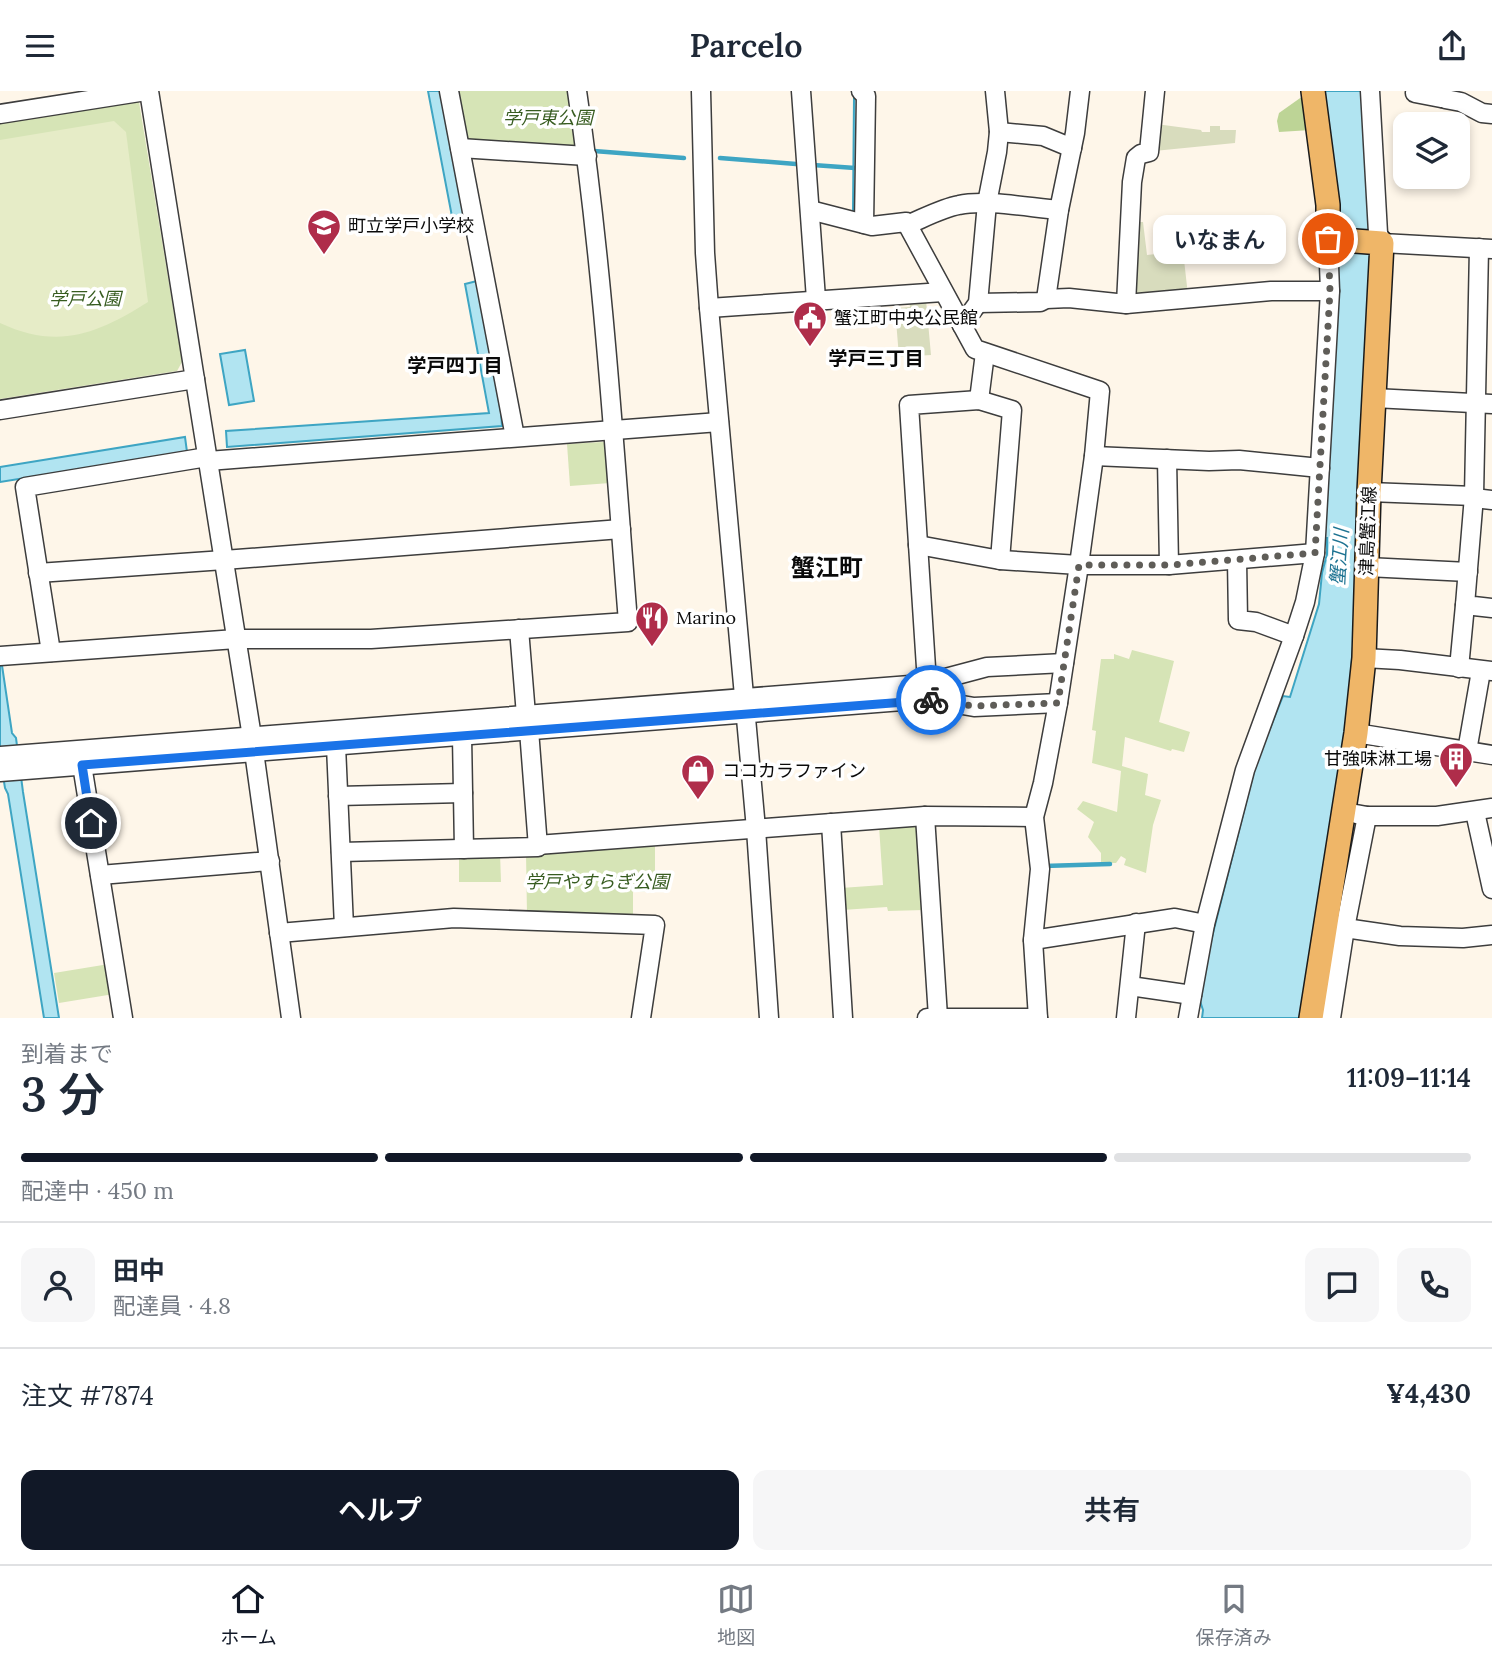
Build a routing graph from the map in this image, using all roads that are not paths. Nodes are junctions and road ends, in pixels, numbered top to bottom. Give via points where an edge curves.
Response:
1 (147, 91) edge
2 (449, 91) edge
3 (577, 91) edge
4 (701, 91) edge
5 (801, 91) edge
6 (861, 91) edge
7 (995, 91) edge
8 (1080, 91) edge
9 (1155, 91) edge
10 (1370, 91) edge
11 (1311, 92) edge
12 (1410, 92) edge
13 (0, 114) edge
14 (1492, 114) edge
15 (999, 132) junction
16 (460, 148) junction
17 (1072, 148) junction
18 (587, 156) junction
19 (987, 204) junction
20 (810, 210) junction
21 (1059, 210) junction
22 (864, 225) junction
23 (907, 225) junction
24 (1331, 239) junction
25 (1382, 243) junction
26 (1485, 248) edge
27 (1330, 291) junction
28 (943, 292) junction
29 (816, 299) junction
30 (1046, 299) junction
31 (978, 303) junction
32 (1126, 305) junction
33 (709, 308) junction
34 (962, 325) junction
35 (985, 353) junction
36 (195, 379) junction
37 (1374, 398) junction
38 (979, 400) junction
39 (1484, 404) edge
40 (0, 409) edge
41 (719, 422) junction
42 (613, 430) junction
43 (515, 437) junction
44 (1094, 456) junction
45 (208, 459) junction
46 (1167, 459) junction
47 (1320, 468) junction
48 (1370, 492) junction
49 (1480, 498) edge
50 (621, 529) junction
51 (918, 545) junction
52 (1315, 553) junction
53 (224, 560) junction
54 (1000, 560) junction
55 (1237, 560) junction
56 (1079, 565) junction
57 (1170, 565) junction
58 (1367, 567) junction
59 (1468, 572) junction
60 (38, 573) junction
61 (1465, 605) junction
62 (1492, 608) edge
63 (519, 629) junction
64 (1294, 636) junction
65 (236, 639) junction
66 (51, 652) junction
67 (2, 656) edge
68 (1364, 658) junction
69 (1064, 663) junction
70 (1459, 668) junction
71 (1487, 671) edge
72 (926, 689) junction
73 (1058, 703) junction
74 (746, 706) junction
75 (528, 723) junction
76 (1356, 733) junction
77 (462, 736) junction
78 (253, 744) junction
79 (337, 745) junction
80 (1467, 751) junction
81 (1492, 755) edge
82 (0, 756) edge
83 (21, 762) junction
84 (82, 765) junction
85 (0, 772) edge
86 (463, 793) junction
87 (338, 796) junction
88 (1483, 810) edge
89 (1344, 811) junction
90 (925, 816) junction
91 (1367, 816) junction
92 (1034, 817) junction
93 (831, 823) junction
94 (756, 829) junction
95 (537, 845) junction
96 (464, 849) junction
97 (341, 852) junction
98 (270, 862) junction
99 (100, 875) junction
100 (1492, 889) edge
101 (1136, 923) junction
102 (1205, 924) junction
103 (344, 927) junction
104 (1345, 928) junction
105 (279, 933) junction
106 (1492, 935) edge
107 (1033, 940) junction
108 (1130, 986) junction
109 (1192, 995) junction
110 (123, 1018) edge
111 (291, 1018) edge
112 (641, 1018) edge
113 (769, 1018) edge
114 (843, 1018) edge
115 (932, 1018) edge
116 (1038, 1018) edge
117 (1126, 1018) edge
118 (1188, 1018) edge
119 (1311, 1018) edge
120 (1331, 1018) edge

1 - 13 street
1 - 36 street
2 - 16 street
3 - 18 street
4 - 33 street
5 - 20 street
6 - 22 street via 866,96
7 - 15 street
8 - 17 street
9 - 32 street via 1149,152 1136,158 1132,182
10 - 25 street
11 - 24 main road
12 - 14 street via 1461,102
15 - 17 street via 1044,136
15 - 19 street
16 - 18 street
16 - 43 street
17 - 21 street
18 - 42 street
19 - 21 street
19 - 23 street via 963,204
19 - 31 street
20 - 22 street
20 - 29 street
21 - 30 street
22 - 23 street
23 - 28 street
24 - 25 main road
24 - 27 street
25 - 26 street
25 - 37 main road, 津島蟹江線
26 - 39 street
27 - 32 street via 1270,291
27 - 47 street
28 - 29 street
28 - 34 street
29 - 33 street
30 - 31 street
30 - 32 street
31 - 34 street
33 - 41 street
34 - 35 street via 975,349
35 - 38 street
35 - 44 street via 1100,391
36 - 40 street
36 - 45 street
37 - 39 street
37 - 48 main road, 津島蟹江線
38 - 51 street via 909,405
38 - 54 street via 1012,410
39 - 49 street
41 - 42 street
41 - 74 street
42 - 43 street
42 - 50 street
43 - 45 street
44 - 46 street
44 - 56 street
45 - 53 street
45 - 60 street via 25,487
46 - 47 street
46 - 57 street
47 - 52 street
48 - 49 street
48 - 58 main road, 津島蟹江線
49 - 59 street
50 - 53 street
50 - 63 street via 628,622
51 - 54 street
51 - 72 street
52 - 55 street
52 - 64 street
53 - 60 street
53 - 65 street
54 - 56 street
55 - 57 street
55 - 64 street via 1238,620
56 - 57 street
56 - 69 street
58 - 59 street
58 - 68 main road, 津島蟹江線
59 - 61 street
60 - 66 street
61 - 62 street
61 - 70 street
63 - 65 street via 371,639
63 - 75 street
64 - 102 street via 1245,770
65 - 66 street
65 - 78 street
66 - 67 street
68 - 70 street
68 - 76 main road, 津島蟹江線
69 - 72 street via 987,667
69 - 73 street
70 - 71 street
71 - 80 street
72 - 73 street via 974,706
72 - 74 street
73 - 92 street
74 - 75 street
74 - 94 street
75 - 77 street
75 - 78 street
75 - 95 street
76 - 80 street
76 - 89 main road, 津島蟹江線
77 - 79 street
77 - 86 street
78 - 79 street
78 - 83 street
78 - 84 street
78 - 98 street
79 - 87 street
80 - 81 street
82 - 83 street
83 - 84 street
83 - 85 street
84 - 99 street
86 - 87 street
86 - 96 street
87 - 97 street
88 - 91 street via 1437,816
88 - 100 street
89 - 91 street
89 - 119 main road, 津島蟹江線
90 - 92 street
90 - 93 street
90 - 115 street
91 - 104 street
92 - 107 street via 1041,869
93 - 94 street
93 - 114 street
94 - 95 street
94 - 113 street
95 - 96 street
96 - 97 street
97 - 103 street
98 - 99 street
98 - 105 street
99 - 110 street
101 - 102 street via 1175,918
101 - 107 street
101 - 108 street
102 - 109 street
103 - 105 street
103 - 112 street via 454,918 654,925
104 - 106 street via 1400,936
104 - 120 street
105 - 111 street
107 - 116 street
108 - 109 street
108 - 117 street
109 - 118 street
115 - 116 street

